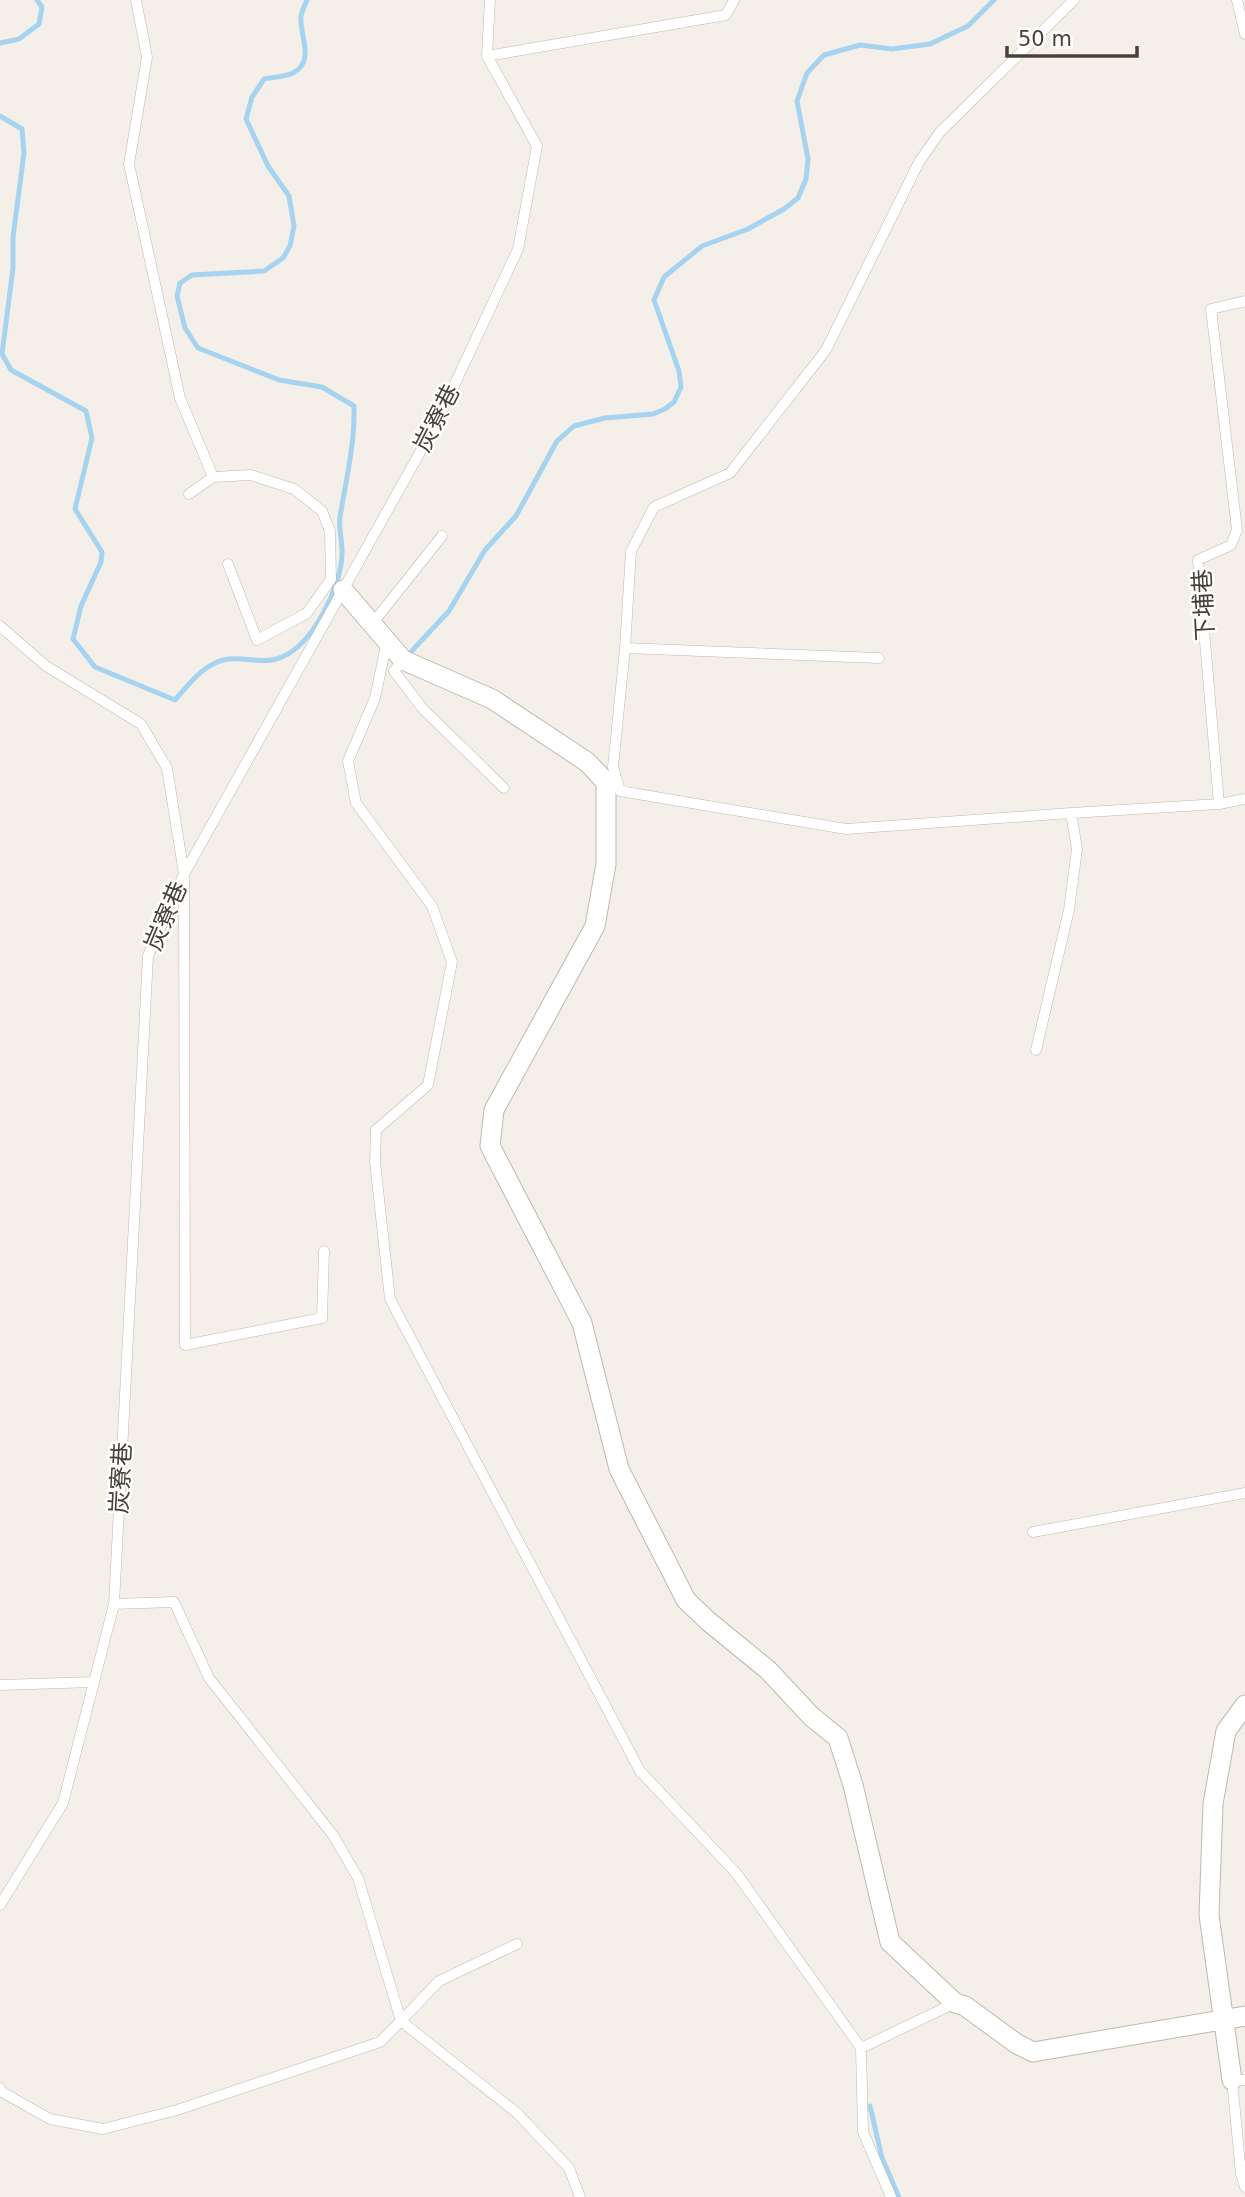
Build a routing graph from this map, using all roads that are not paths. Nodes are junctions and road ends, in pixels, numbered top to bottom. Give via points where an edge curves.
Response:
1 (136, 0) edge
2 (490, 0) edge
3 (734, 0) edge
4 (1074, 0) edge
5 (1237, 0) edge
6 (1245, 34) edge
7 (487, 56) junction
8 (1245, 301) edge
9 (212, 477) junction
10 (189, 494) dead end
11 (442, 536) dead end
12 (228, 564) dead end
13 (343, 590) junction
14 (372, 624) junction
15 (0, 625) edge
16 (387, 641) junction
17 (625, 648) junction
18 (879, 658) dead end
19 (403, 660) junction
20 (504, 788) dead end
21 (1245, 799) edge
22 (1219, 804) junction
23 (1072, 813) junction
24 (184, 874) junction
25 (1036, 1050) dead end
26 (324, 1251) dead end
27 (1245, 1493) edge
28 (1033, 1532) dead end
29 (114, 1604) junction
30 (94, 1682) junction
31 (0, 1685) edge
32 (1245, 1705) edge
33 (0, 1905) edge
34 (517, 1944) dead end
35 (955, 2003) junction
36 (1245, 2016) edge
37 (1223, 2019) junction
38 (401, 2021) junction
39 (862, 2048) junction
40 (1238, 2080) edge
41 (0, 2088) edge
42 (1245, 2187) edge
43 (580, 2197) edge
44 (891, 2197) edge

1 - 9 lane via 147,57 130,164 180,398
2 - 7 lane
3 - 7 lane via 726,15
4 - 17 lane via 940,132 919,162 826,350 730,473 654,508 631,551
5 - 6 lane
7 - 13 lane, 炭寮巷 via 537,146 518,249 436,422
8 - 22 lane, 下埔巷 via 1212,309 1237,530 1231,545 1198,560
9 - 10 lane
9 - 12 lane via 250,475 293,489 322,511 330,531 331,579 307,613 257,640
11 - 14 lane
13 - 14 street
13 - 24 lane, 炭寮巷
14 - 16 street
15 - 24 lane via 46,666 141,724 167,768
16 - 19 street
16 - 39 lane via 375,698 348,761 356,803 432,906 452,962 428,1085 376,1130 375,1162 390,1299 640,1771 737,1874
17 - 18 lane
17 - 23 lane via 612,767 620,791 846,829
19 - 20 lane via 394,671 423,709
19 - 35 street via 492,699 587,762 606,782 606,864 595,926 495,1110 490,1146 582,1323 619,1469 687,1600 838,1738 890,1942
21 - 22 lane
22 - 23 lane
23 - 25 lane via 1077,849 1069,910
24 - 26 lane via 185,1345 322,1318
24 - 29 lane, 炭寮巷 via 148,956
27 - 28 lane
29 - 30 lane, 炭寮巷
29 - 38 lane via 174,1602 209,1678 333,1835 358,1878
30 - 31 lane
30 - 33 lane, 炭寮巷 via 63,1803
32 - 37 street via 1226,1731 1213,1804 1209,1915
34 - 38 lane via 439,1981
35 - 37 street via 1033,2052
35 - 39 lane
36 - 37 street
37 - 40 street
38 - 41 lane via 380,2042 177,2110 103,2129 50,2119
38 - 43 lane via 517,2113 569,2168
39 - 44 lane via 863,2132
40 - 42 lane

